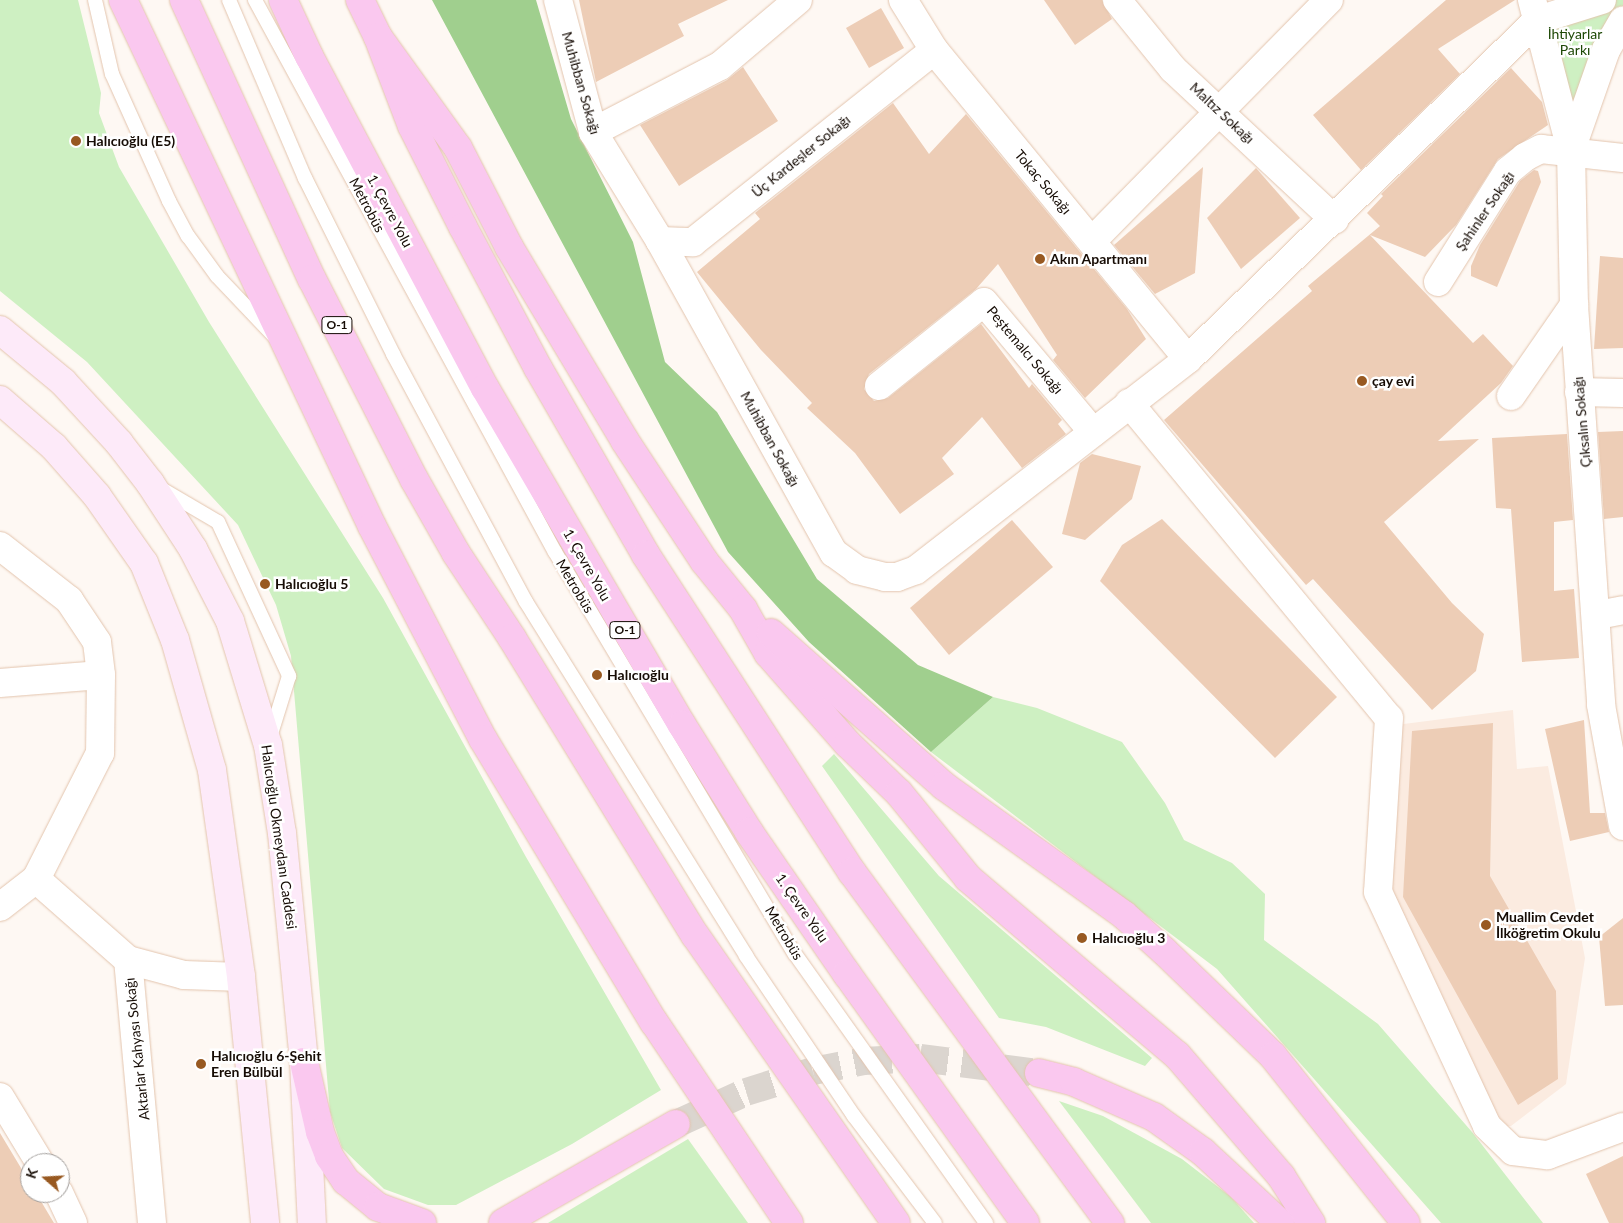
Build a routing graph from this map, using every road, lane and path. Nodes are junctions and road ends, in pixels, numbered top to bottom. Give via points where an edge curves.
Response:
1 (95, 0) edge
2 (123, 0) edge
3 (184, 0) edge
4 (229, 0) edge
5 (255, 0) edge
6 (283, 0) edge
7 (360, 0) edge
8 (558, 0) edge
9 (798, 0) edge
10 (1117, 0) edge
11 (1329, 0) edge
12 (1602, 0) edge
13 (912, 3) edge
14 (1535, 10) edge
15 (1623, 20) edge
16 (378, 37) junction
17 (934, 50) junction
18 (1221, 110) junction
19 (593, 132) junction
20 (1571, 150) junction
21 (1623, 158) edge
22 (1335, 220) junction
23 (660, 241) junction
24 (1092, 241) junction
25 (1438, 282) dead end
26 (1574, 305) junction
27 (0, 330) edge
28 (285, 344) junction
29 (1188, 359) junction
30 (879, 386) dead end
31 (1579, 392) junction
32 (1623, 394) edge
33 (1512, 396) dead end
34 (0, 400) edge
35 (1129, 403) junction
36 (1093, 432) junction
37 (150, 483) junction
38 (0, 546) edge
39 (743, 609) junction
40 (1610, 612) edge
41 (102, 675) junction
42 (0, 683) edge
43 (268, 745) junction
44 (1623, 826) edge
45 (36, 879) junction
46 (0, 908) edge
47 (128, 960) junction
48 (241, 977) junction
49 (304, 1062) junction
50 (1039, 1073) tunnel mouth
51 (0, 1097) edge
52 (676, 1124) tunnel mouth
53 (1623, 1127) edge
54 (34, 1153) edge
55 (64, 1203) edge
56 (73, 1223) edge
57 (152, 1223) edge
58 (265, 1223) edge
59 (312, 1223) edge
60 (422, 1223) edge
61 (503, 1223) edge
62 (789, 1223) edge
63 (896, 1223) edge
64 (935, 1223) edge
65 (986, 1223) edge
66 (1025, 1223) edge
67 (1110, 1223) edge
68 (1280, 1223) edge
69 (1311, 1223) edge
70 (1406, 1223) edge

1 - 28 lane via 112,74 157,177 179,218 217,276 268,332
2 - 28 highway
3 - 63 highway, O-1 via 312,279 414,479 456,553 695,935
4 - 64 lane via 306,178 393,354 526,602 746,956 854,1116
5 - 65 lane, Metrobüs via 560,561 795,954
6 - 66 highway, 1. Çevre Yolu / O-1 via 309,56 485,388 682,725 749,832
7 - 16 highway
8 - 19 street, Muhibban Sokağı
9 - 19 street via 720,66
10 - 18 street, Maltız Sokağı via 1173,68
11 - 18 street
12 - 14 street
13 - 17 street, Tokaç Sokağı
14 - 20 street, Çıksalın Sokağı
14 - 22 street, Muhibban Sokağı
15 - 20 street via 1606,50
16 - 39 highway via 458,148 509,247 625,441 704,562
16 - 67 highway via 412,126 463,227 538,368 646,555 852,872
17 - 23 street, Üç Kardeşler Sokağı via 693,242
17 - 24 street, Tokaç Sokağı
18 - 22 street, Maltız Sokağı
18 - 24 street
19 - 23 street, Muhibban Sokağı
20 - 21 street, Şahinler Sokağı
20 - 25 street, Şahinler Sokağı via 1541,149 1508,171
20 - 26 street, Çıksalın Sokağı
22 - 29 street, Muhibban Sokağı
23 - 36 street, Muhibban Sokağı via 834,552 857,570 897,577 916,570
24 - 29 street, Tokaç Sokağı
26 - 31 street, Çıksalın Sokağı
26 - 33 street
27 - 37 main road, Halıcıoğlu Okmeydanı Caddesi via 63,382 119,443
28 - 62 highway via 372,526 484,739 654,1022
29 - 35 street, Muhibban Sokağı
30 - 36 street, Peştemalcı Sokağı via 984,302
31 - 32 street
31 - 40 street, Çıksalın Sokağı
34 - 48 main road via 54,447 97,496 144,563 175,640 212,770
35 - 36 street, Muhibban Sokağı
35 - 53 street via 1389,718 1378,892 1487,1126 1513,1151 1548,1155
37 - 43 main road, Halıcıoğlu Okmeydanı Caddesi via 193,549 230,621
37 - 43 lane via 218,522 288,676
38 - 41 street via 69,600 96,642
39 - 69 highway via 768,652 808,700 899,793 968,878 1177,1055 1282,1176
39 - 70 highway via 944,786 1124,915 1164,951 1273,1056
40 - 44 street, Çıksalın Sokağı via 1602,705
41 - 42 street
41 - 45 street via 100,753
43 - 49 main road, Halıcıoğlu Okmeydanı Caddesi via 282,833
45 - 46 street
45 - 47 street
47 - 48 street, Aktarlar Kahyası Sokağı via 184,975
47 - 57 street, Aktarlar Kahyası Sokağı
48 - 58 main road
49 - 59 main road, Halıcıoğlu Okmeydanı Caddesi
49 - 60 highway via 320,1132 329,1156 346,1181 378,1207
50 - 68 highway via 1082,1085 1154,1117 1203,1152
51 - 54 street
52 - 61 highway
55 - 56 street

